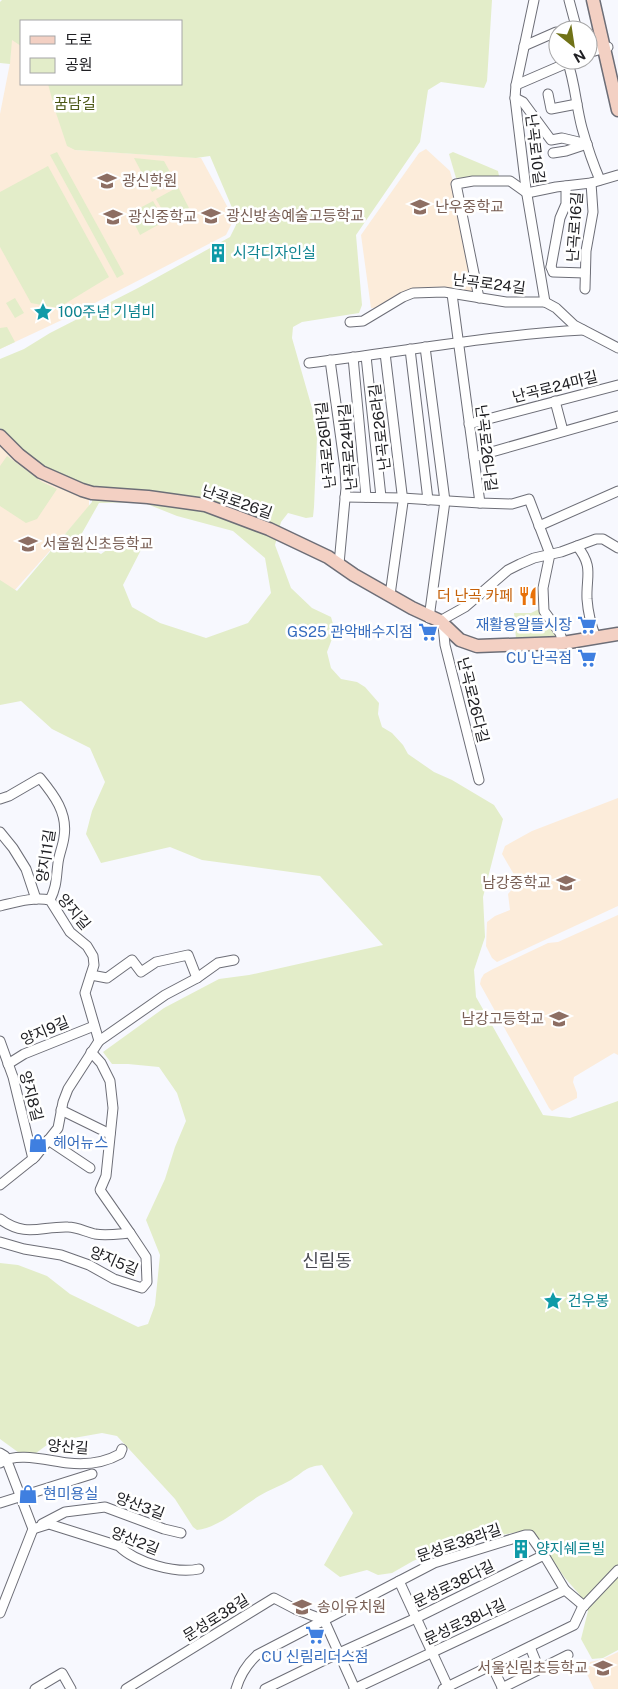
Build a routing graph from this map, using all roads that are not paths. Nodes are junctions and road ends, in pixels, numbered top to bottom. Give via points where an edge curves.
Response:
1 (534, 0) edge
2 (569, 0) edge
3 (593, 0) edge
4 (599, 0) edge
5 (574, 20) edge
6 (548, 36) edge
7 (524, 46) junction
8 (606, 48) junction
9 (598, 51) edge
10 (550, 70) edge
11 (571, 70) edge
12 (516, 85) junction
13 (618, 86) edge
14 (548, 94) dead end
15 (515, 98) junction
16 (577, 104) junction
17 (618, 110) edge
18 (588, 144) junction
19 (553, 153) dead end
20 (618, 176) edge
21 (600, 180) junction
22 (591, 183) junction
23 (566, 186) junction
24 (527, 192) junction
25 (539, 267) junction
26 (551, 267) junction
27 (585, 273) junction
28 (585, 289) dead end
29 (452, 294) junction
30 (479, 298) junction
31 (545, 302) junction
32 (350, 322) dead end
33 (583, 330) junction
34 (459, 342) junction
35 (425, 347) junction
36 (618, 348) edge
37 (410, 349) junction
38 (385, 354) junction
39 (366, 356) junction
40 (353, 358) junction
41 (330, 360) junction
42 (309, 363) dead end
43 (618, 385) edge
44 (555, 401) junction
45 (618, 416) edge
46 (469, 424) junction
47 (563, 431) junction
48 (0, 436) edge
49 (474, 457) junction
50 (618, 491) edge
51 (345, 497) junction
52 (366, 497) junction
53 (381, 498) junction
54 (402, 498) junction
55 (428, 500) junction
56 (444, 501) junction
57 (480, 503) junction
58 (540, 526) junction
59 (577, 546) junction
60 (618, 548) edge
61 (550, 554) junction
62 (339, 564) junction
63 (390, 596) junction
64 (437, 621) junction
65 (618, 634) edge
66 (596, 638) junction
67 (563, 643) junction
68 (478, 780) dead end
69 (0, 799) edge
70 (0, 832) edge
71 (36, 899) junction
72 (50, 900) junction
73 (0, 906) edge
74 (234, 960) dead end
75 (91, 975) junction
76 (197, 978) junction
77 (94, 1026) junction
78 (0, 1041) edge
79 (98, 1041) junction
80 (91, 1052) junction
81 (8, 1064) junction
82 (61, 1110) junction
83 (110, 1134) junction
84 (48, 1140) junction
85 (33, 1159) junction
86 (90, 1168) dead end
87 (0, 1185) edge
88 (0, 1219) edge
89 (130, 1233) junction
90 (0, 1242) edge
91 (122, 1449) dead end
92 (2, 1458) edge
93 (92, 1474) dead end
94 (20, 1496) junction
95 (0, 1503) edge
96 (33, 1529) junction
97 (181, 1533) dead end
98 (544, 1555) junction
99 (199, 1569) dead end
100 (618, 1570) edge
101 (399, 1581) junction
102 (0, 1584) edge
103 (10, 1588) junction
104 (565, 1590) junction
105 (584, 1606) junction
106 (0, 1613) edge
107 (416, 1618) junction
108 (324, 1620) junction
109 (530, 1647) junction
110 (432, 1652) junction
111 (339, 1653) junction
112 (568, 1655) dead end
113 (492, 1666) junction
114 (539, 1670) junction
115 (446, 1688) edge
116 (35, 1689) edge
117 (72, 1689) edge
118 (126, 1689) edge
119 (236, 1689) edge
120 (265, 1689) edge
121 (355, 1689) edge
122 (503, 1689) edge

1 - 7 street, 난곡로10길
2 - 5 street
3 - 8 street
4 - 8 street
6 - 7 street
7 - 12 street, 난곡로10길
8 - 9 street
8 - 13 street
8 - 17 street
10 - 12 street
11 - 16 street
12 - 15 street, 난곡로10길
14 - 16 street via 551,109
15 - 18 street via 523,102 551,140 562,138
15 - 24 street, 난곡로10길
16 - 18 street
18 - 19 street
18 - 21 street
20 - 21 street, 난곡로16길
21 - 22 street, 난곡로16길
22 - 23 street, 난곡로16길
22 - 27 street, 난곡로16길 via 593,212
23 - 24 street, 난곡로16길
23 - 26 street, 난곡로16길 via 566,204 560,218
24 - 25 street, 난곡로10길
24 - 30 street via 510,181 456,184
25 - 26 street
25 - 31 street, 난곡로10길
26 - 27 street, 난곡로16길 via 553,272
27 - 28 street, 난곡로16길
29 - 30 street, 난곡로24길
29 - 32 street, 난곡로24길 via 413,293 363,321
29 - 34 street
30 - 31 street, 난곡로24길
31 - 33 street, 난곡로24길
33 - 34 street
33 - 36 street, 난곡로24길
34 - 35 street
34 - 46 street, 난곡로26나길
35 - 37 street
35 - 56 street
37 - 38 street
37 - 55 street
38 - 39 street
38 - 54 street, 난곡로26라길
39 - 40 street
39 - 53 street, 난곡로24바길
40 - 41 street
40 - 52 street, 난곡로24바길
41 - 42 street
41 - 51 street, 난곡로26마길 via 345,469
43 - 44 street, 난곡로24마길
44 - 46 street, 난곡로24마길
44 - 47 street
45 - 47 street
46 - 49 street, 난곡로26나길
47 - 49 street
48 - 62 street, 난곡로26길 via 41,472 82,490 205,505 276,532
49 - 57 street, 난곡로26나길
50 - 58 street
51 - 52 street, 난곡로26마길
51 - 62 street, 난곡로26마길
52 - 53 street, 난곡로24바길
53 - 54 street
54 - 55 street
54 - 63 street, 난곡로26라길
55 - 56 street
56 - 57 street
56 - 64 street
57 - 58 street, 난곡로26나길 via 512,504 529,499
58 - 61 street, 난곡로26나길
59 - 60 street via 596,539
59 - 61 street
59 - 66 street via 589,572 587,597
61 - 64 street via 508,570 465,607
61 - 67 street via 543,588 544,612 560,633
62 - 63 street, 난곡로26길
63 - 64 street, 난곡로26길
64 - 67 street, 난곡로26길 via 460,640 477,646
64 - 68 street, 난곡로26다길
65 - 66 street, 난곡로26길
66 - 67 street, 난곡로26길
69 - 72 street, 양지11길 via 40,778 57,800 65,835 55,890
70 - 71 street via 26,869
71 - 72 street, 양지길
71 - 73 street, 양지길
72 - 75 street, 양지길 via 70,932 87,946 93,956
74 - 76 street via 218,963
75 - 76 street via 107,978 132,960 141,972 156,962 188,955
75 - 77 street, 양지길 via 85,993
76 - 79 street
77 - 79 street, 양지길
77 - 81 street, 양지9길 via 24,1054
78 - 81 street, 양지8길
79 - 80 street
80 - 82 street via 68,1089
80 - 83 street via 110,1081 113,1108
81 - 85 street, 양지8길
82 - 83 street
82 - 84 street via 58,1128
83 - 89 street via 106,1176 100,1190
84 - 85 street
84 - 86 street
85 - 87 street
88 - 89 street, 양지5길 via 25,1230 70,1226 96,1234
89 - 90 street, 양지5길 via 146,1257 148,1282 142,1288 61,1255
91 - 92 street, 양산길 via 120,1454 108,1460 93,1463
92 - 94 street, 양산길
93 - 94 street, 양산길
94 - 95 street, 양산길
94 - 96 street, 양산길
96 - 97 street, 양산3길 via 65,1512 105,1507
96 - 99 street, 양산2길 via 49,1524 120,1546 127,1554 148,1562 189,1571
96 - 103 street
98 - 101 street, 문성로38라길 via 530,1535 525,1535 434,1563
98 - 104 street
98 - 107 street, 문성로38다길
100 - 105 street
101 - 107 street
101 - 108 street, 문성로38라길
102 - 103 street
103 - 106 street
104 - 105 street
104 - 110 street, 문성로38나길
105 - 109 street via 574,1625
107 - 110 street
107 - 111 street, 문성로38다길
108 - 111 street
108 - 118 street, 문성로38길 via 274,1598
108 - 119 street via 256,1655 247,1664
109 - 113 street
109 - 114 street
110 - 115 street
110 - 121 street, 문성로38나길
111 - 120 street
111 - 121 street
112 - 114 street
113 - 115 street
113 - 122 street
114 - 122 street
116 - 117 street via 62,1672

